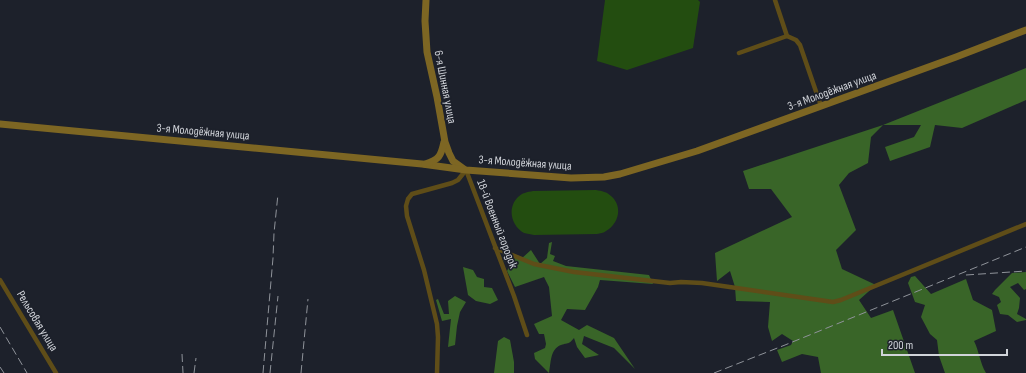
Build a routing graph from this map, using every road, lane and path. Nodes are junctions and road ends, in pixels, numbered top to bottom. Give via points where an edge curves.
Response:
1 (426, 0) edge
2 (776, 0) edge
3 (1026, 30) edge
4 (787, 36) junction
5 (739, 53) dead end
6 (821, 106) junction
7 (0, 124) edge
8 (444, 142) junction
9 (422, 164) junction
10 (466, 170) junction
11 (1026, 224) edge
12 (495, 248) junction
13 (0, 280) edge
14 (527, 334) dead end
15 (56, 373) edge
16 (437, 373) edge

1 - 8 main road, 6-я Шинная улица via 424,21 427,52
2 - 4 street
3 - 6 main road, 3-я Молодёжная улица
4 - 5 street
4 - 6 street via 800,44
6 - 10 main road, 3-я Молодёжная улица via 697,151 604,177 570,178
7 - 9 main road, 3-я Молодёжная улица
8 - 9 main road via 440,157 433,162
8 - 10 main road, 6-я Шинная улица via 453,161
9 - 10 main road, 3-я Молодёжная улица
10 - 12 street, 18-й Военный городок
10 - 16 street, 18-й Военный городок via 452,183 412,194 406,206 437,324
11 - 12 street via 834,302 702,284 574,272 534,264
12 - 14 street, 18-й Военный городок
13 - 15 street, Рельсовая улица

